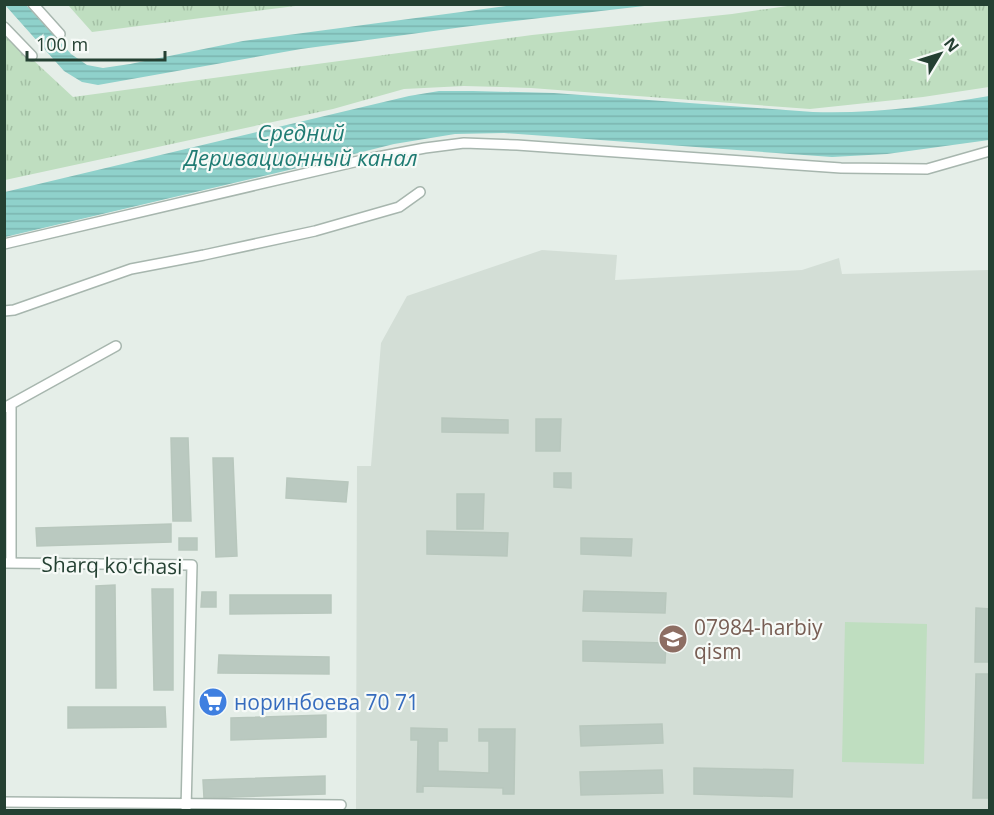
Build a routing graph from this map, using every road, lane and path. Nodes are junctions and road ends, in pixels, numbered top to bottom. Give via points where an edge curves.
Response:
1 (33, 4) edge
2 (4, 27) edge
3 (60, 34) dead end
4 (32, 56) dead end
5 (990, 151) edge
6 (420, 192) dead end
7 (4, 244) edge
8 (4, 311) edge
9 (116, 346) dead end
10 (8, 407) edge
11 (8, 563) edge
12 (4, 802) edge
13 (341, 805) dead end
14 (186, 807) edge

1 - 3 street
2 - 4 street
5 - 7 street via 927,168 884,169 464,143 367,159
6 - 8 street via 399,207 315,231 131,269
9 - 10 street
10 - 11 street, Sharq ko'chasi
11 - 14 street, Sharq ko'chasi via 192,565
12 - 14 street
13 - 14 street

